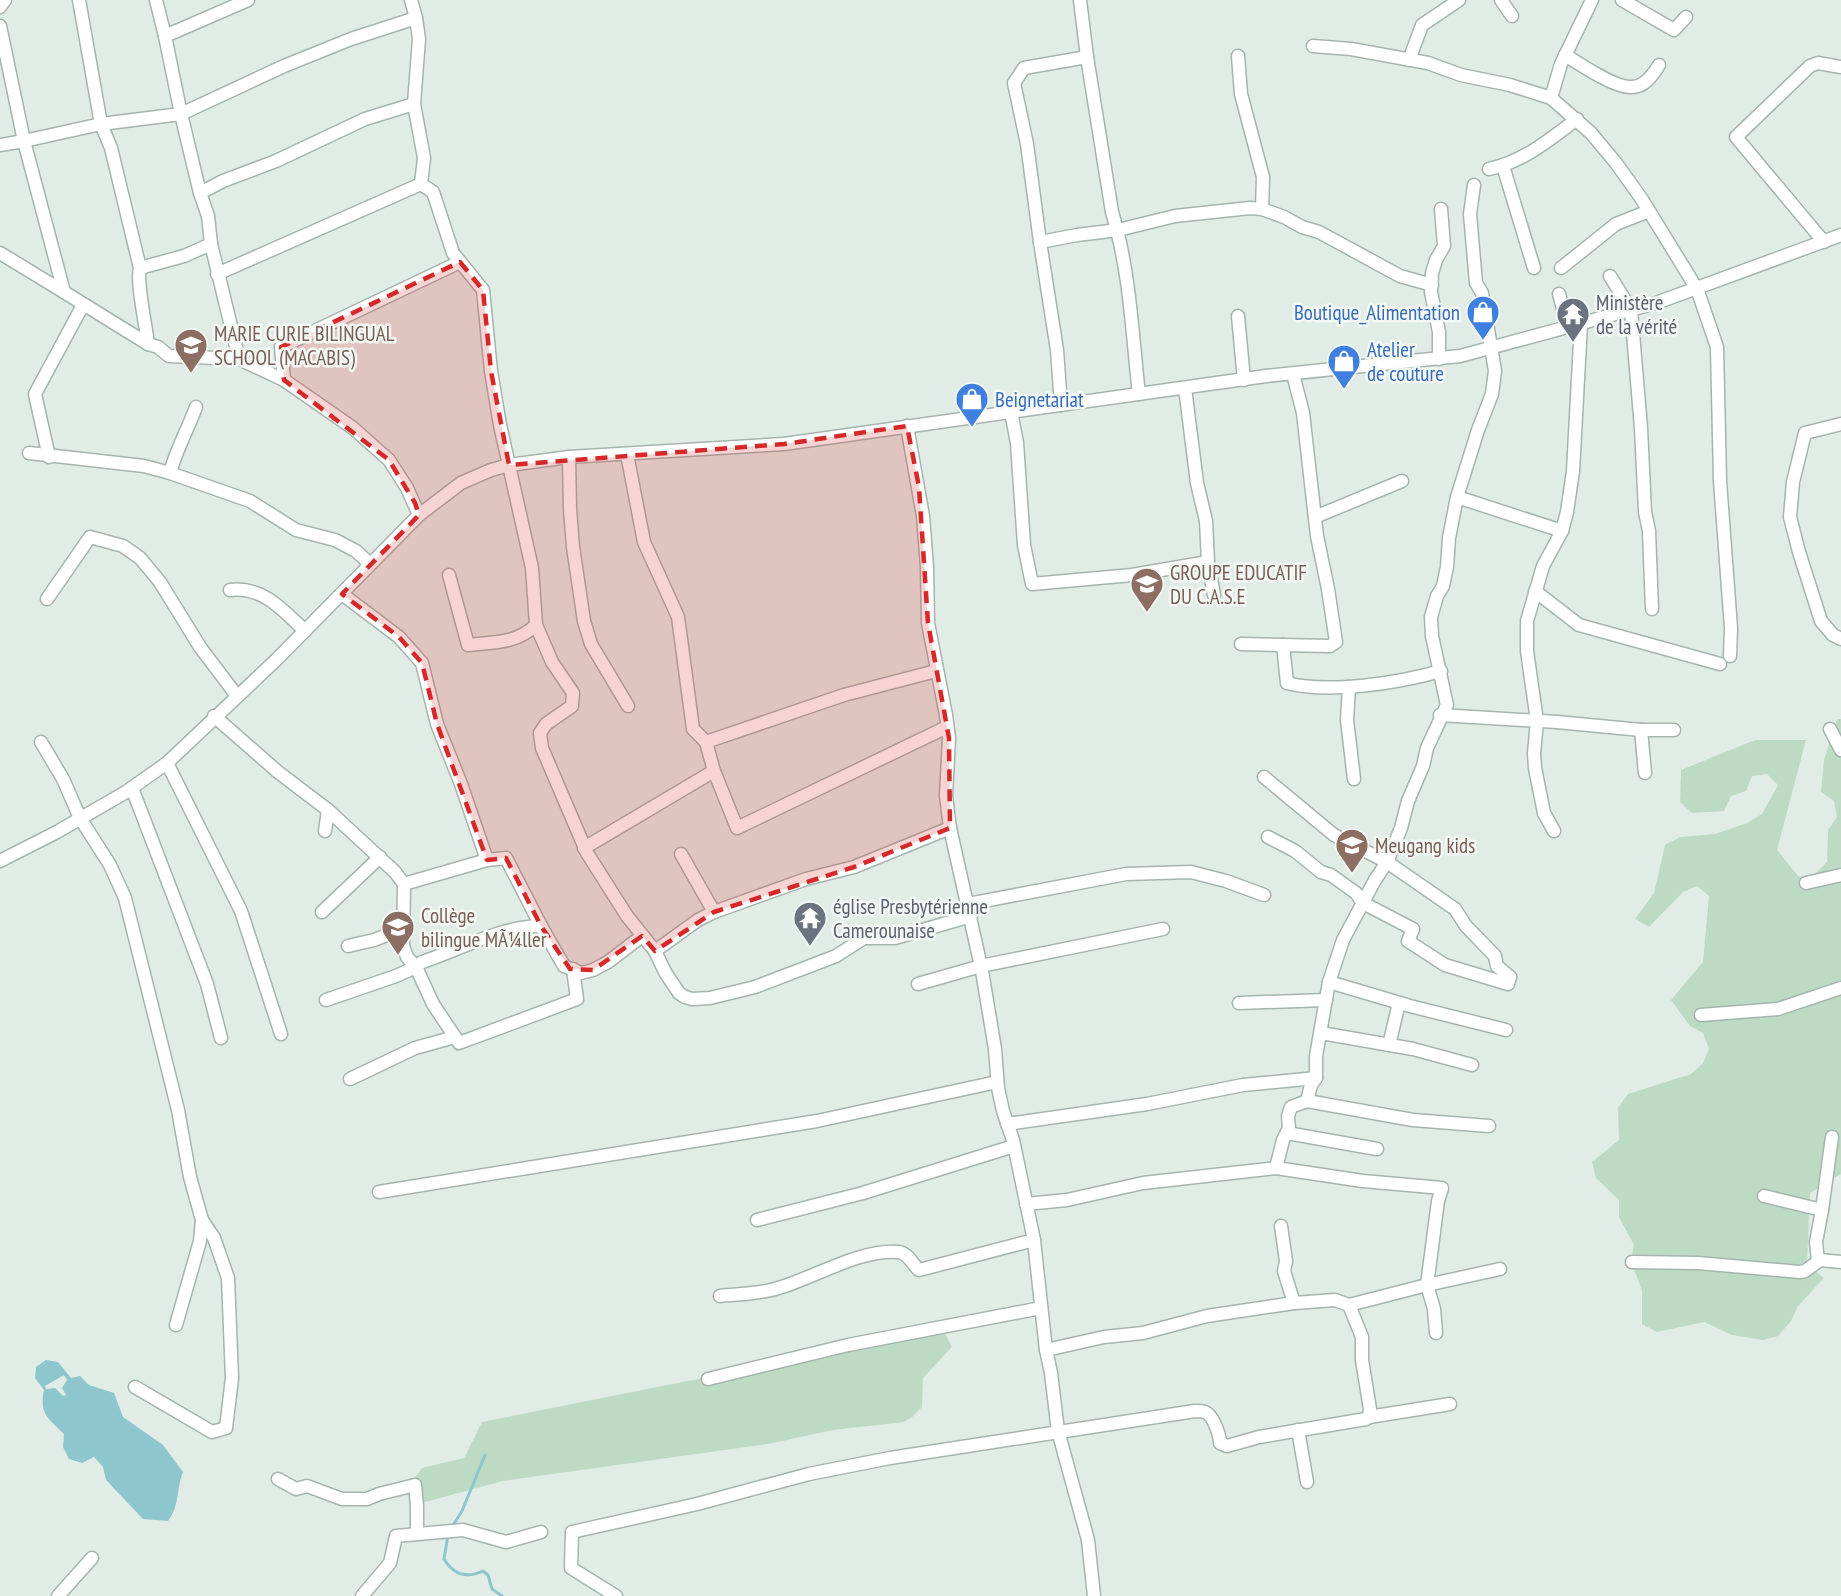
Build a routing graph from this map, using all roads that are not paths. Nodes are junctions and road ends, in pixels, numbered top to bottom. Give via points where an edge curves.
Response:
1 (4, 0) edge
2 (79, 0) edge
3 (156, 0) edge
4 (248, 0) edge
5 (411, 0) edge
6 (1080, 0) edge
7 (1459, 0) edge
8 (1501, 0) edge
9 (1592, 0) edge
10 (1622, 0) edge
11 (0, 7) edge
12 (1512, 16) dead end
13 (1686, 16) dead end
14 (416, 18) junction
15 (0, 26) edge
16 (165, 36) junction
17 (1313, 46) dead end
18 (1565, 55) junction
19 (1239, 56) dead end
20 (1087, 57) junction
21 (1409, 60) junction
22 (1659, 65) dead end
23 (1841, 67) edge
24 (1551, 98) junction
25 (414, 104) junction
26 (181, 114) junction
27 (1577, 119) junction
28 (101, 124) junction
29 (24, 141) junction
30 (0, 146) edge
31 (1503, 166) junction
32 (1489, 169) dead end
33 (421, 184) junction
34 (1474, 185) dead end
35 (200, 193) junction
36 (1262, 209) junction
37 (1441, 209) dead end
38 (1649, 211) junction
39 (1118, 230) junction
40 (1841, 235) edge
41 (1040, 242) junction
42 (1824, 242) junction
43 (211, 244) junction
44 (0, 253) edge
45 (460, 262) junction
46 (140, 268) junction
47 (1534, 268) dead end
48 (1561, 268) dead end
49 (217, 274) junction
50 (1610, 276) dead end
51 (1432, 285) junction
52 (1697, 289) junction
53 (64, 292) junction
54 (1559, 294) dead end
55 (83, 305) junction
56 (1631, 310) junction
57 (1238, 316) dead end
58 (1581, 324) junction
59 (1568, 327) junction
60 (148, 344) junction
61 (1492, 348) junction
62 (239, 359) junction
63 (1439, 359) junction
64 (1293, 374) junction
65 (284, 380) junction
66 (1244, 380) junction
67 (1185, 388) junction
68 (1139, 394) junction
69 (1061, 405) junction
70 (196, 407) dead end
71 (1011, 412) junction
72 (1841, 424) edge
73 (907, 426) junction
74 (29, 453) dead end
75 (627, 454) junction
76 (49, 456) junction
77 (569, 457) junction
78 (509, 465) junction
79 (170, 473) junction
80 (1402, 481) dead end
81 (1457, 497) junction
82 (419, 515) junction
83 (1315, 517) junction
84 (1562, 531) junction
85 (1208, 562) junction
86 (370, 564) junction
87 (449, 575) dead end
88 (230, 590) dead end
89 (1535, 591) junction
90 (342, 594) junction
91 (1214, 595) dead end
92 (47, 599) dead end
93 (1652, 609) dead end
94 (536, 625) junction
95 (305, 631) junction
96 (1838, 634) edge
97 (1241, 644) dead end
98 (1283, 645) junction
99 (936, 671) junction
100 (1441, 671) junction
101 (1349, 687) junction
102 (237, 696) junction
103 (628, 706) dead end
104 (1440, 715) junction
105 (214, 716) junction
106 (1537, 721) junction
107 (947, 727) junction
108 (1830, 729) dead end
109 (1641, 730) junction
110 (1674, 730) dead end
111 (41, 742) dead end
112 (706, 742) junction
113 (1841, 750) edge
114 (166, 763) junction
115 (714, 771) junction
116 (1645, 773) dead end
117 (1264, 777) dead end
118 (1354, 779) dead end
119 (132, 788) junction
120 (328, 810) junction
121 (80, 818) junction
122 (950, 828) junction
123 (326, 831) dead end
124 (1554, 831) dead end
125 (1268, 837) dead end
126 (584, 848) junction
127 (681, 854) dead end
128 (380, 857) junction
129 (487, 860) junction
130 (0, 861) edge
131 (1387, 862) junction
132 (1841, 875) edge
133 (1806, 883) dead end
134 (404, 884) junction
135 (1264, 895) dead end
136 (1363, 903) junction
137 (970, 910) junction
138 (322, 912) dead end
139 (714, 912) junction
140 (541, 926) junction
141 (403, 928) junction
142 (1163, 929) dead end
143 (642, 936) junction
144 (348, 946) dead end
145 (655, 951) junction
146 (981, 966) junction
147 (416, 967) junction
148 (573, 969) junction
149 (1329, 982) junction
150 (918, 984) dead end
151 (1841, 988) edge
152 (326, 1000) dead end
153 (1326, 1000) junction
154 (1399, 1002) junction
155 (1239, 1003) dead end
156 (1701, 1015) dead end
157 (1506, 1029) dead end
158 (1321, 1033) junction
159 (281, 1034) dead end
160 (455, 1037) junction
161 (221, 1038) dead end
162 (1389, 1045) junction
163 (1472, 1065) dead end
164 (1316, 1078) junction
165 (350, 1079) dead end
166 (997, 1082) junction
167 (1306, 1101) junction
168 (1007, 1124) junction
169 (1489, 1126) dead end
170 (1287, 1133) junction
171 (1832, 1137) dead end
172 (1014, 1146) junction
173 (1377, 1149) dead end
174 (1276, 1168) junction
175 (379, 1192) dead end
176 (1764, 1196) dead end
177 (1026, 1204) junction
178 (1822, 1210) junction
179 (202, 1220) junction
180 (757, 1220) dead end
181 (1281, 1226) dead end
182 (1034, 1240) junction
183 (1818, 1261) junction
184 (1632, 1262) dead end
185 (1841, 1262) edge
186 (1500, 1269) dead end
187 (1427, 1286) junction
188 (720, 1296) dead end
189 (1294, 1303) junction
190 (1349, 1305) junction
191 (1041, 1308) junction
192 (176, 1325) dead end
193 (1437, 1333) dead end
194 (1046, 1350) junction
195 (708, 1379) dead end
196 (135, 1387) dead end
197 (1450, 1404) dead end
198 (1369, 1417) junction
199 (1298, 1430) junction
200 (1058, 1431) junction
201 (278, 1479) dead end
202 (1307, 1482) dead end
203 (541, 1532) dead end
204 (417, 1534) junction
205 (92, 1558) dead end
206 (58, 1596) edge
207 (362, 1596) edge
208 (616, 1596) edge
209 (1094, 1596) edge

1 - 11 street
2 - 28 street
3 - 16 street
4 - 16 street
5 - 14 street
6 - 20 street
7 - 21 street via 1422,25
8 - 12 street
9 - 18 street
10 - 13 street via 1674,30
14 - 25 street via 419,39
14 - 26 street via 306,57
15 - 29 street
16 - 26 street
17 - 21 street
18 - 22 street via 1598,75 1631,87 1651,78
18 - 24 street
19 - 36 street via 1241,94 1263,177
20 - 39 street
20 - 41 street via 1023,68 1014,83
21 - 24 street
23 - 42 street via 1818,63 1810,66 1736,137
24 - 27 street
25 - 33 street via 424,158
25 - 35 street via 365,119
26 - 28 street
26 - 35 street
27 - 31 street via 1526,155
27 - 38 street via 1616,163
28 - 29 street
28 - 46 street
29 - 30 street
29 - 53 street
31 - 32 street
31 - 47 street
33 - 45 street via 433,192 453,253
33 - 49 street
34 - 61 street via 1470,214 1476,283 1482,293
35 - 43 street
36 - 39 street via 1175,216
36 - 51 street via 1319,232 1401,276
37 - 51 street via 1444,246 1432,273
38 - 48 street via 1616,224
38 - 52 street
39 - 41 street
39 - 68 street via 1131,307
40 - 42 street
41 - 69 street via 1057,350
42 - 52 street
43 - 46 street
43 - 49 street
44 - 53 street
45 - 65 street via 281,347
45 - 78 street via 483,290 491,371
46 - 60 street via 137,275
49 - 62 street
50 - 56 street
51 - 63 street
52 - 56 street
52 - 89 street via 1717,347 1720,481 1731,628 1725,660 1579,625
53 - 55 street
54 - 59 street
55 - 60 street
55 - 76 street via 35,394
56 - 58 street
56 - 93 street
57 - 66 street
58 - 59 street
58 - 84 street via 1573,471
59 - 61 street
60 - 62 street via 169,356
61 - 63 street
61 - 81 street via 1492,394
62 - 65 street
63 - 64 street
64 - 66 street
64 - 83 street via 1306,434
65 - 82 street via 354,428 390,460
66 - 67 street
67 - 68 street
67 - 85 street via 1206,521
68 - 69 street
69 - 71 street
70 - 79 street
71 - 73 street
71 - 85 street via 1024,545 1032,584 1132,575
72 - 96 street via 1805,433 1793,482 1790,517 1821,621
73 - 75 street via 784,444
73 - 99 street via 923,516 927,623
74 - 76 street
75 - 77 street
75 - 112 street via 644,542 678,617 693,729
76 - 79 street via 144,466
77 - 78 street
77 - 103 street via 570,509 584,621 591,644
78 - 82 street via 461,483
78 - 94 street via 532,568
79 - 86 street via 250,501 296,530 334,540 356,551
80 - 83 street
81 - 84 street
81 - 100 street via 1443,586 1431,617
82 - 86 street
83 - 98 street via 1336,642 1330,646
84 - 89 street via 1546,559
85 - 91 street
86 - 90 street
87 - 94 street via 468,645 512,641
88 - 95 street via 257,592
89 - 106 street via 1527,639
90 - 95 street
90 - 129 street via 399,637 422,663 437,724
92 - 102 street via 90,537 123,546 140,558 160,582 200,647
94 - 126 street via 552,662 573,693 572,706 546,724 540,733 542,748
95 - 102 street
97 - 98 street
98 - 101 street via 1287,683 1302,687
99 - 107 street
99 - 112 street via 844,695
100 - 101 street
100 - 104 street via 1447,705
101 - 118 street via 1347,720
102 - 105 street
104 - 106 street
104 - 131 street
105 - 114 street
105 - 120 street
106 - 109 street
106 - 124 street via 1535,768 1544,813
107 - 115 street via 737,828
107 - 122 street via 946,796
108 - 113 street
109 - 110 street
109 - 116 street
111 - 121 street via 63,778
112 - 115 street
114 - 119 street
114 - 159 street via 241,911
115 - 126 street
117 - 131 street via 1334,835
119 - 121 street
119 - 161 street via 207,984
120 - 123 street
120 - 128 street
121 - 130 street
121 - 179 street via 110,865 125,898
122 - 137 street
122 - 139 street via 854,867 806,879
125 - 136 street via 1331,875
126 - 143 street
127 - 139 street
128 - 134 street
128 - 138 street
129 - 134 street
129 - 140 street via 506,858
131 - 136 street
131 - 136 street via 1456,910 1495,956 1497,966 1510,977 1508,984 1444,965 1408,941 1413,929
132 - 133 street
134 - 141 street
135 - 137 street via 1191,872 1126,874
136 - 149 street via 1343,940
137 - 145 street via 895,939 864,938 836,956 755,987 710,998 685,998 679,993
137 - 146 street
139 - 145 street
140 - 147 street via 478,940
140 - 148 street via 564,966
141 - 144 street
141 - 147 street via 403,946
142 - 146 street
143 - 145 street
143 - 148 street via 593,970 581,973
146 - 150 street
146 - 166 street
147 - 152 street
147 - 160 street
148 - 160 street via 577,999 459,1043
149 - 153 street
149 - 154 street
151 - 156 street via 1778,1009
153 - 155 street
153 - 158 street
154 - 157 street
154 - 162 street
158 - 162 street
158 - 164 street
160 - 165 street via 415,1048
162 - 163 street
164 - 167 street
164 - 168 street via 1243,1085 1147,1104
166 - 168 street
166 - 175 street via 817,1121
167 - 169 street via 1413,1120
167 - 170 street via 1291,1107
168 - 172 street
170 - 173 street
170 - 174 street
171 - 178 street
172 - 177 street
172 - 180 street via 863,1193
174 - 177 street via 1143,1183 1067,1200
174 - 187 street via 1442,1188
176 - 178 street
177 - 182 street
178 - 183 street via 1816,1242
179 - 192 street via 200,1241
179 - 196 street via 214,1238 228,1278 232,1378 225,1428 212,1432
181 - 189 street via 1284,1271
182 - 188 street via 919,1270 900,1252 877,1254 775,1290
182 - 191 street
183 - 184 street via 1800,1272
183 - 185 street
186 - 187 street
187 - 190 street
187 - 193 street
189 - 190 street via 1335,1300
189 - 194 street via 1207,1316 1143,1333
190 - 198 street via 1362,1338
191 - 194 street
191 - 195 street via 848,1346
194 - 200 street
197 - 198 street
198 - 199 street
199 - 200 street via 1227,1446 1220,1443 1209,1415 1195,1411
199 - 202 street
200 - 208 street via 809,1474 572,1532 571,1568
200 - 209 street via 1088,1540
201 - 204 street via 296,1489 307,1486 342,1499 367,1500 415,1485
203 - 204 street via 506,1542 462,1530
204 - 207 street via 396,1536 390,1563
205 - 206 street

